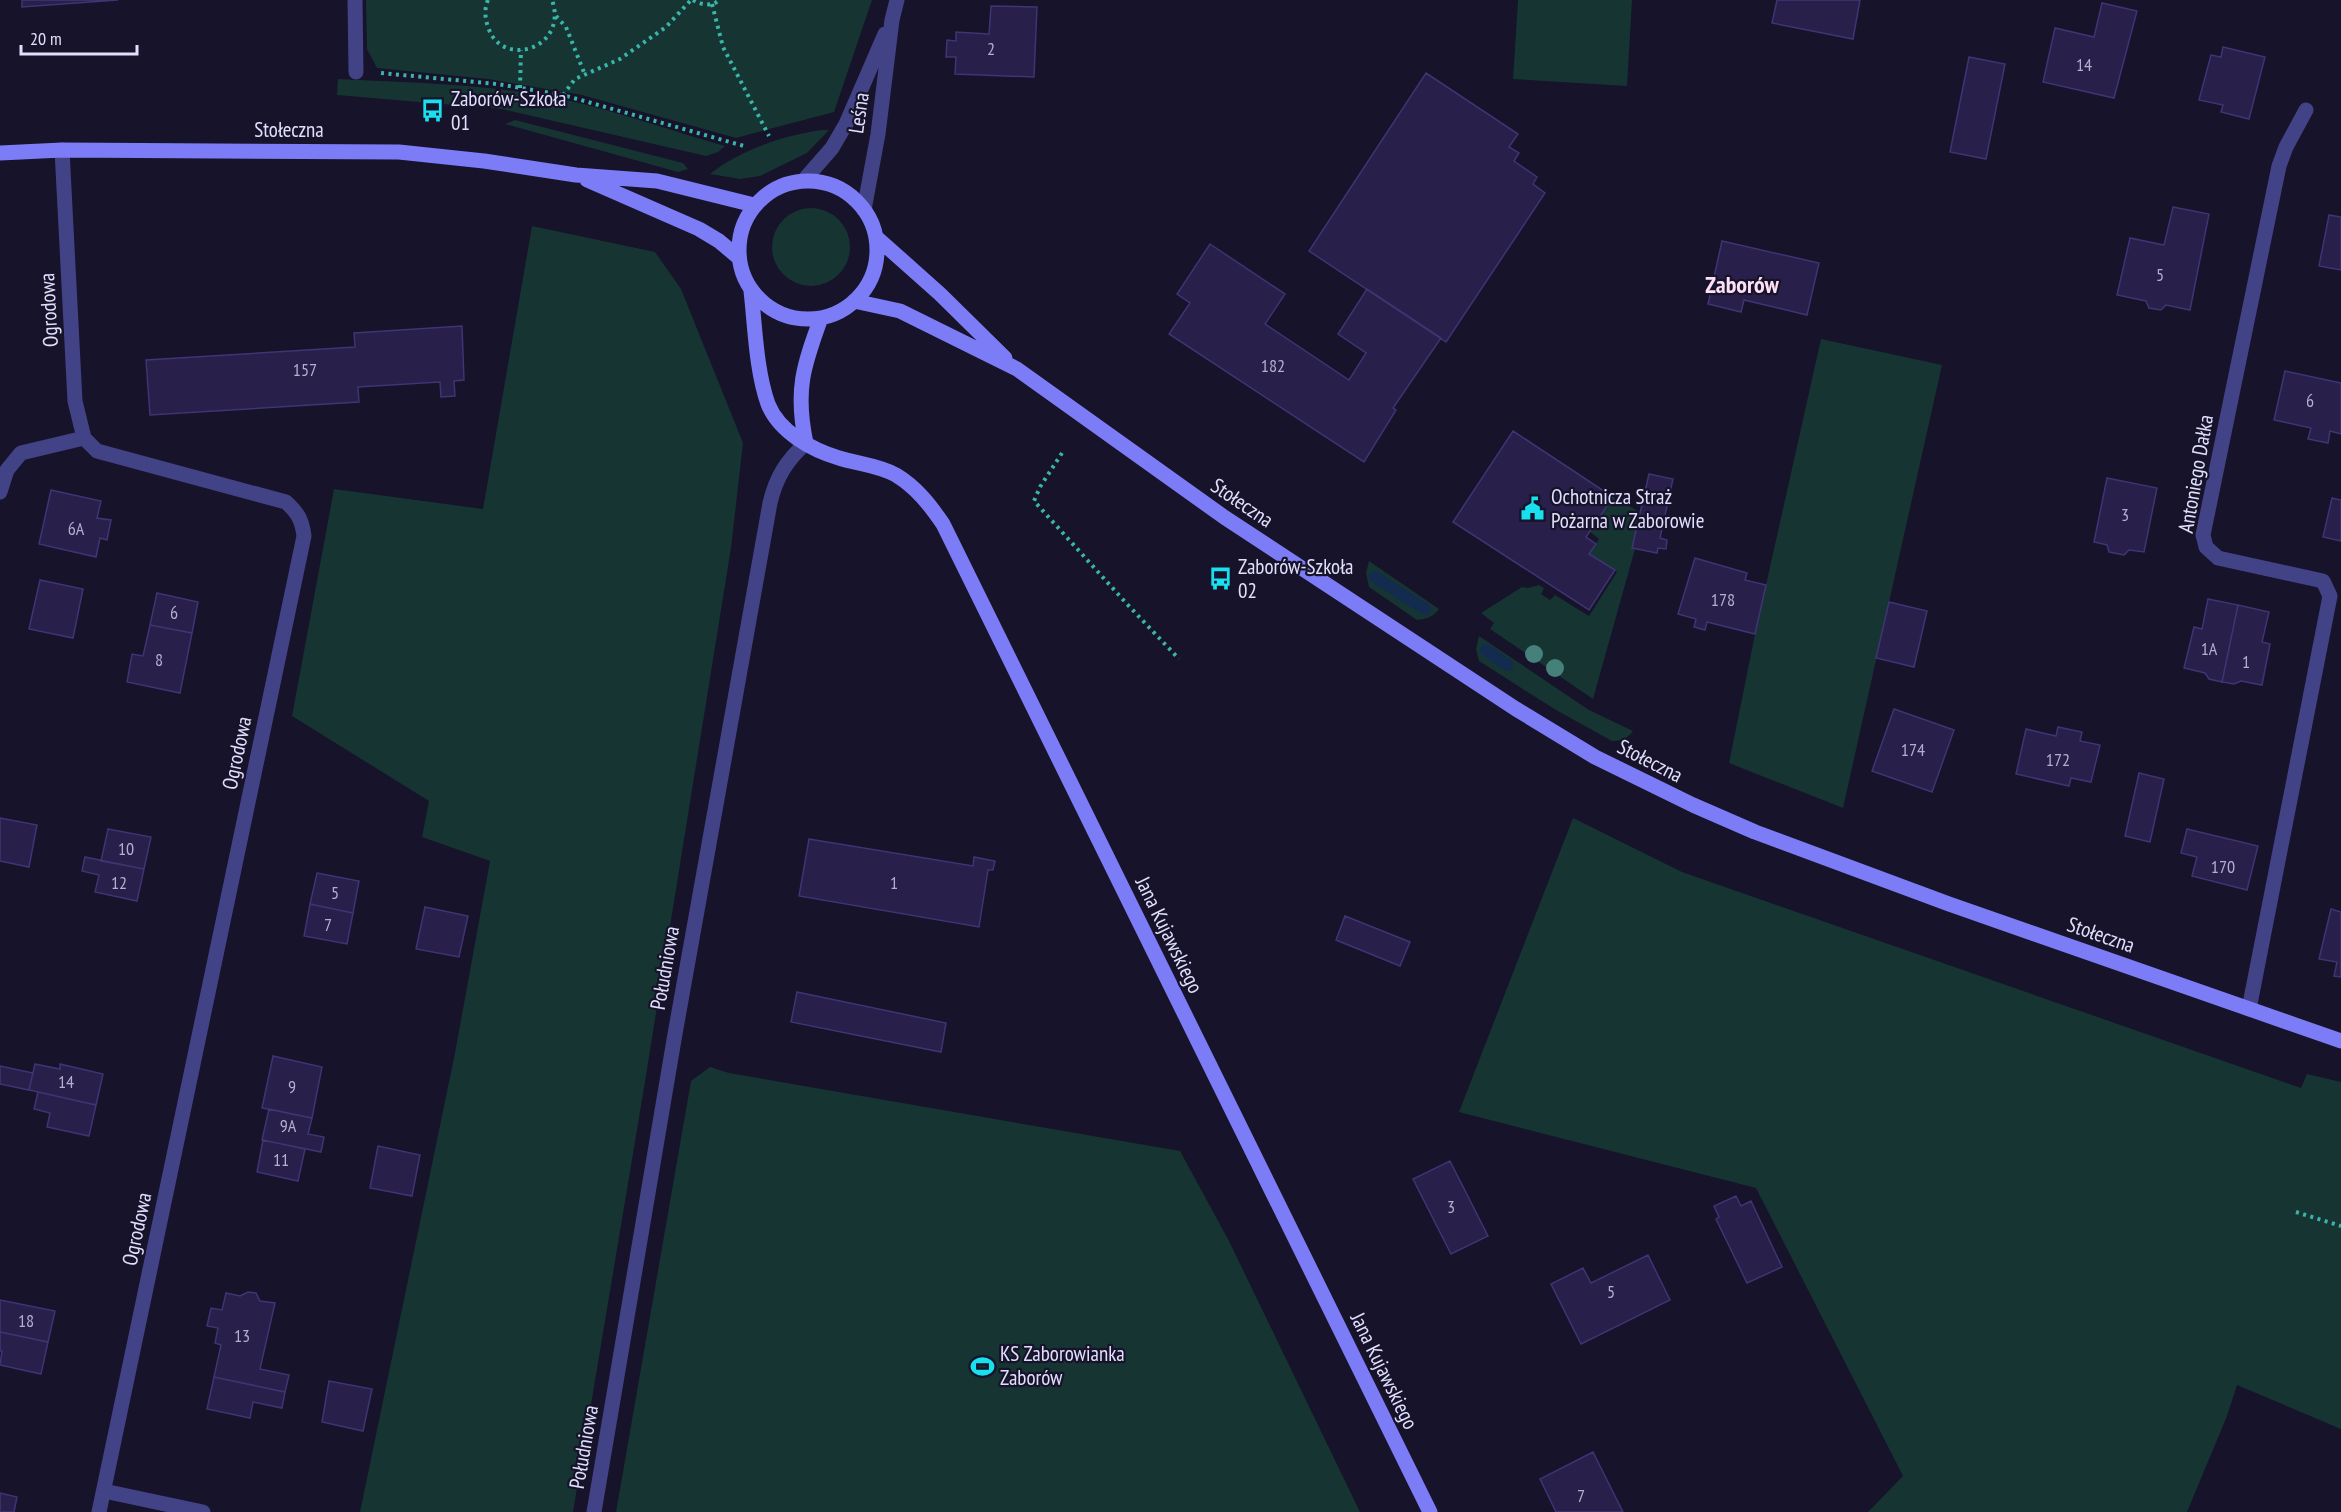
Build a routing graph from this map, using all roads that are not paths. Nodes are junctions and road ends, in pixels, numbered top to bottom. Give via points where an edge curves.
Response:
1 (355, 0) edge
2 (897, 0) edge
3 (892, 20) junction
4 (356, 72) road end
5 (2306, 110) dead end
6 (62, 150) junction
7 (0, 153) edge
8 (576, 175) junction
9 (804, 180) junction
10 (754, 205) junction
11 (864, 210) junction
12 (876, 237) junction
13 (738, 257) junction
14 (751, 291) junction
15 (854, 301) junction
16 (821, 318) junction
17 (1017, 369) junction
18 (84, 438) junction
19 (806, 443) junction
20 (0, 492) edge
21 (2249, 1009) junction
22 (2341, 1041) edge
23 (104, 1491) junction
24 (99, 1512) edge
25 (203, 1512) edge
26 (594, 1512) edge
27 (1430, 1512) edge

1 - 4 street
2 - 3 street, Leśna
3 - 9 street, Leśna via 846,124 832,148
3 - 11 street, Leśna
5 - 21 street, Antoniego Dałka via 2279,166 2203,535 2206,547 2218,558 2323,581 2330,596
6 - 7 main road, Stołeczna
6 - 8 main road, Stołeczna via 399,152 484,160
6 - 18 street, Ogrodowa via 75,401
8 - 10 main road, Stołeczna via 657,181
8 - 13 main road, Stołeczna via 699,229
9 - 10 main road via 780,186
9 - 11 main road via 838,187
10 - 13 main road via 741,228
11 - 12 main road
12 - 15 main road via 872,276
12 - 17 main road, Stołeczna
13 - 14 main road
14 - 16 main road via 766,305 786,315 797,319
14 - 19 main road, Jana Kujawskiego via 762,380 769,405 776,420
15 - 16 main road
15 - 17 main road, Stołeczna via 900,311
16 - 19 main road via 809,351 800,396
17 - 21 main road, Stołeczna via 1224,517 1595,757 1755,832
18 - 20 street via 21,453 7,470
18 - 23 street, Ogrodowa via 97,451 286,502 303,521 304,536
19 - 26 street, Południowa via 783,468 770,502
19 - 27 main road, Jana Kujawskiego via 896,475 912,486 943,524
21 - 22 main road, Stołeczna
23 - 24 street, Ogrodowa
23 - 25 street

